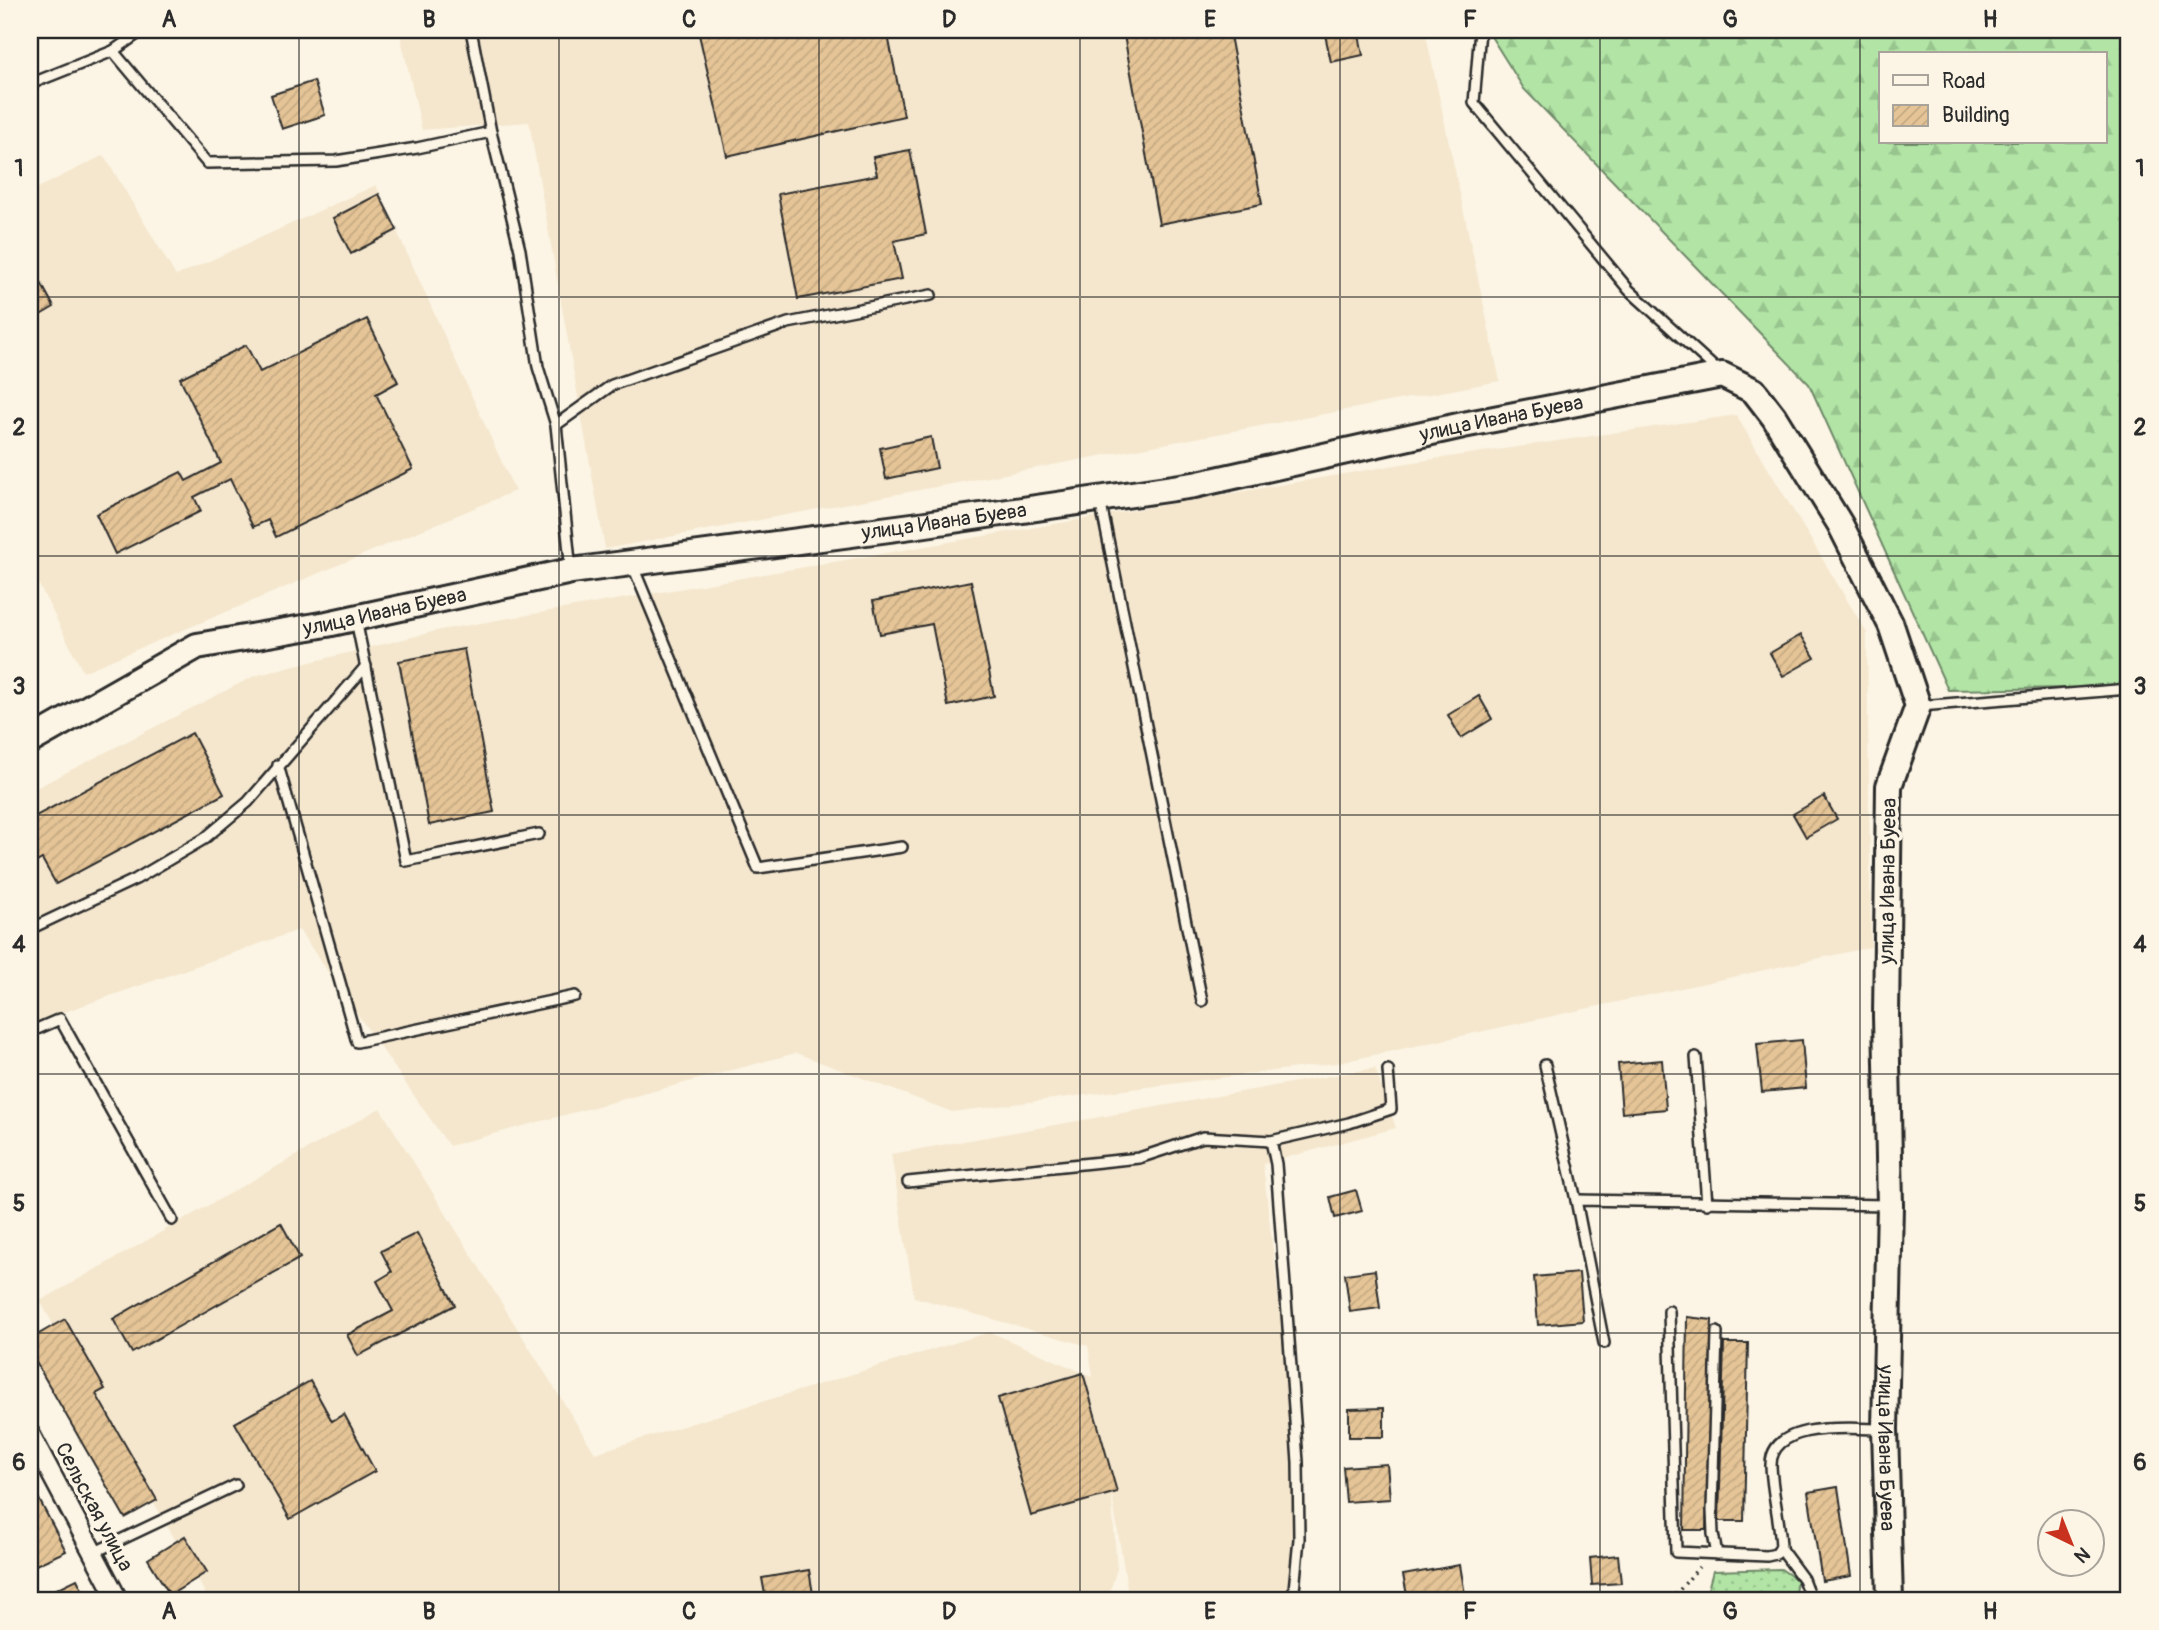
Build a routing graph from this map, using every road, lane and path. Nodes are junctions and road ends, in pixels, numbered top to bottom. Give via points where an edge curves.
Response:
1 (143, 30) edge
2 (471, 30) edge
3 (1480, 30) edge
4 (113, 51) junction
5 (30, 84) edge
6 (491, 132) junction
7 (931, 295) dead end
8 (1722, 375) junction
9 (556, 425) junction
10 (1100, 499) junction
11 (632, 563) junction
12 (571, 571) junction
13 (356, 618) junction
14 (366, 666) junction
15 (2129, 689) edge
16 (1918, 706) junction
17 (30, 708) edge
18 (35, 738) edge
19 (278, 765) junction
20 (539, 834) dead end
21 (902, 847) dead end
22 (30, 929) edge
23 (575, 996) dead end
24 (1202, 1001) dead end
25 (30, 1032) edge
26 (1696, 1057) dead end
27 (1545, 1065) dead end
28 (1388, 1070) dead end
29 (1270, 1141) junction
30 (908, 1182) dead end
31 (1576, 1200) junction
32 (1707, 1203) junction
33 (1890, 1205) junction
34 (172, 1220) dead end
35 (1669, 1311) dead end
36 (1717, 1332) dead end
37 (1604, 1343) dead end
38 (1885, 1429) junction
39 (30, 1434) edge
40 (236, 1485) dead end
41 (1780, 1549) junction
42 (93, 1553) junction
43 (1714, 1554) junction
44 (118, 1600) edge
45 (1293, 1600) edge
46 (1671, 1600) edge
47 (1811, 1600) edge
48 (1890, 1600) edge

1 - 4 lane
2 - 6 lane
3 - 8 lane via 1474,103 1629,290
4 - 5 lane
4 - 6 lane via 207,163 337,161
6 - 9 lane via 520,250 538,367
7 - 9 lane via 788,323 612,385
8 - 10 street, улица Ивана Буева via 1463,425 1194,485
8 - 16 street via 1754,391 1840,524 1891,625
9 - 12 lane
10 - 11 street, улица Ивана Буева
10 - 24 lane
11 - 12 street, улица Ивана Буева
11 - 21 lane via 758,869
12 - 13 street, улица Ивана Буева
13 - 14 lane
13 - 18 street, улица Ивана Буева via 197,646
14 - 19 lane
14 - 20 lane via 405,862
15 - 16 lane
16 - 33 street, улица Ивана Буева via 1889,786 1886,1016
17 - 18 lane
19 - 22 lane via 248,802 204,839 136,879
19 - 23 lane via 357,1042
25 - 34 lane via 60,1019
26 - 32 lane
27 - 31 lane
28 - 29 lane via 1391,1109
29 - 30 lane via 1203,1137 1139,1158
29 - 45 lane via 1276,1164 1298,1462 1299,1539
31 - 32 lane
31 - 37 lane
32 - 33 lane
33 - 38 street, улица Ивана Буева
35 - 43 lane via 1676,1552
36 - 43 lane
38 - 41 lane via 1810,1430 1790,1435 1778,1447 1771,1463
38 - 48 street, улица Ивана Буева
39 - 42 street, Сельская улица
40 - 42 lane
41 - 43 lane via 1767,1556
41 - 47 lane via 1803,1579
42 - 44 street, Сельская улица
43 - 46 path

